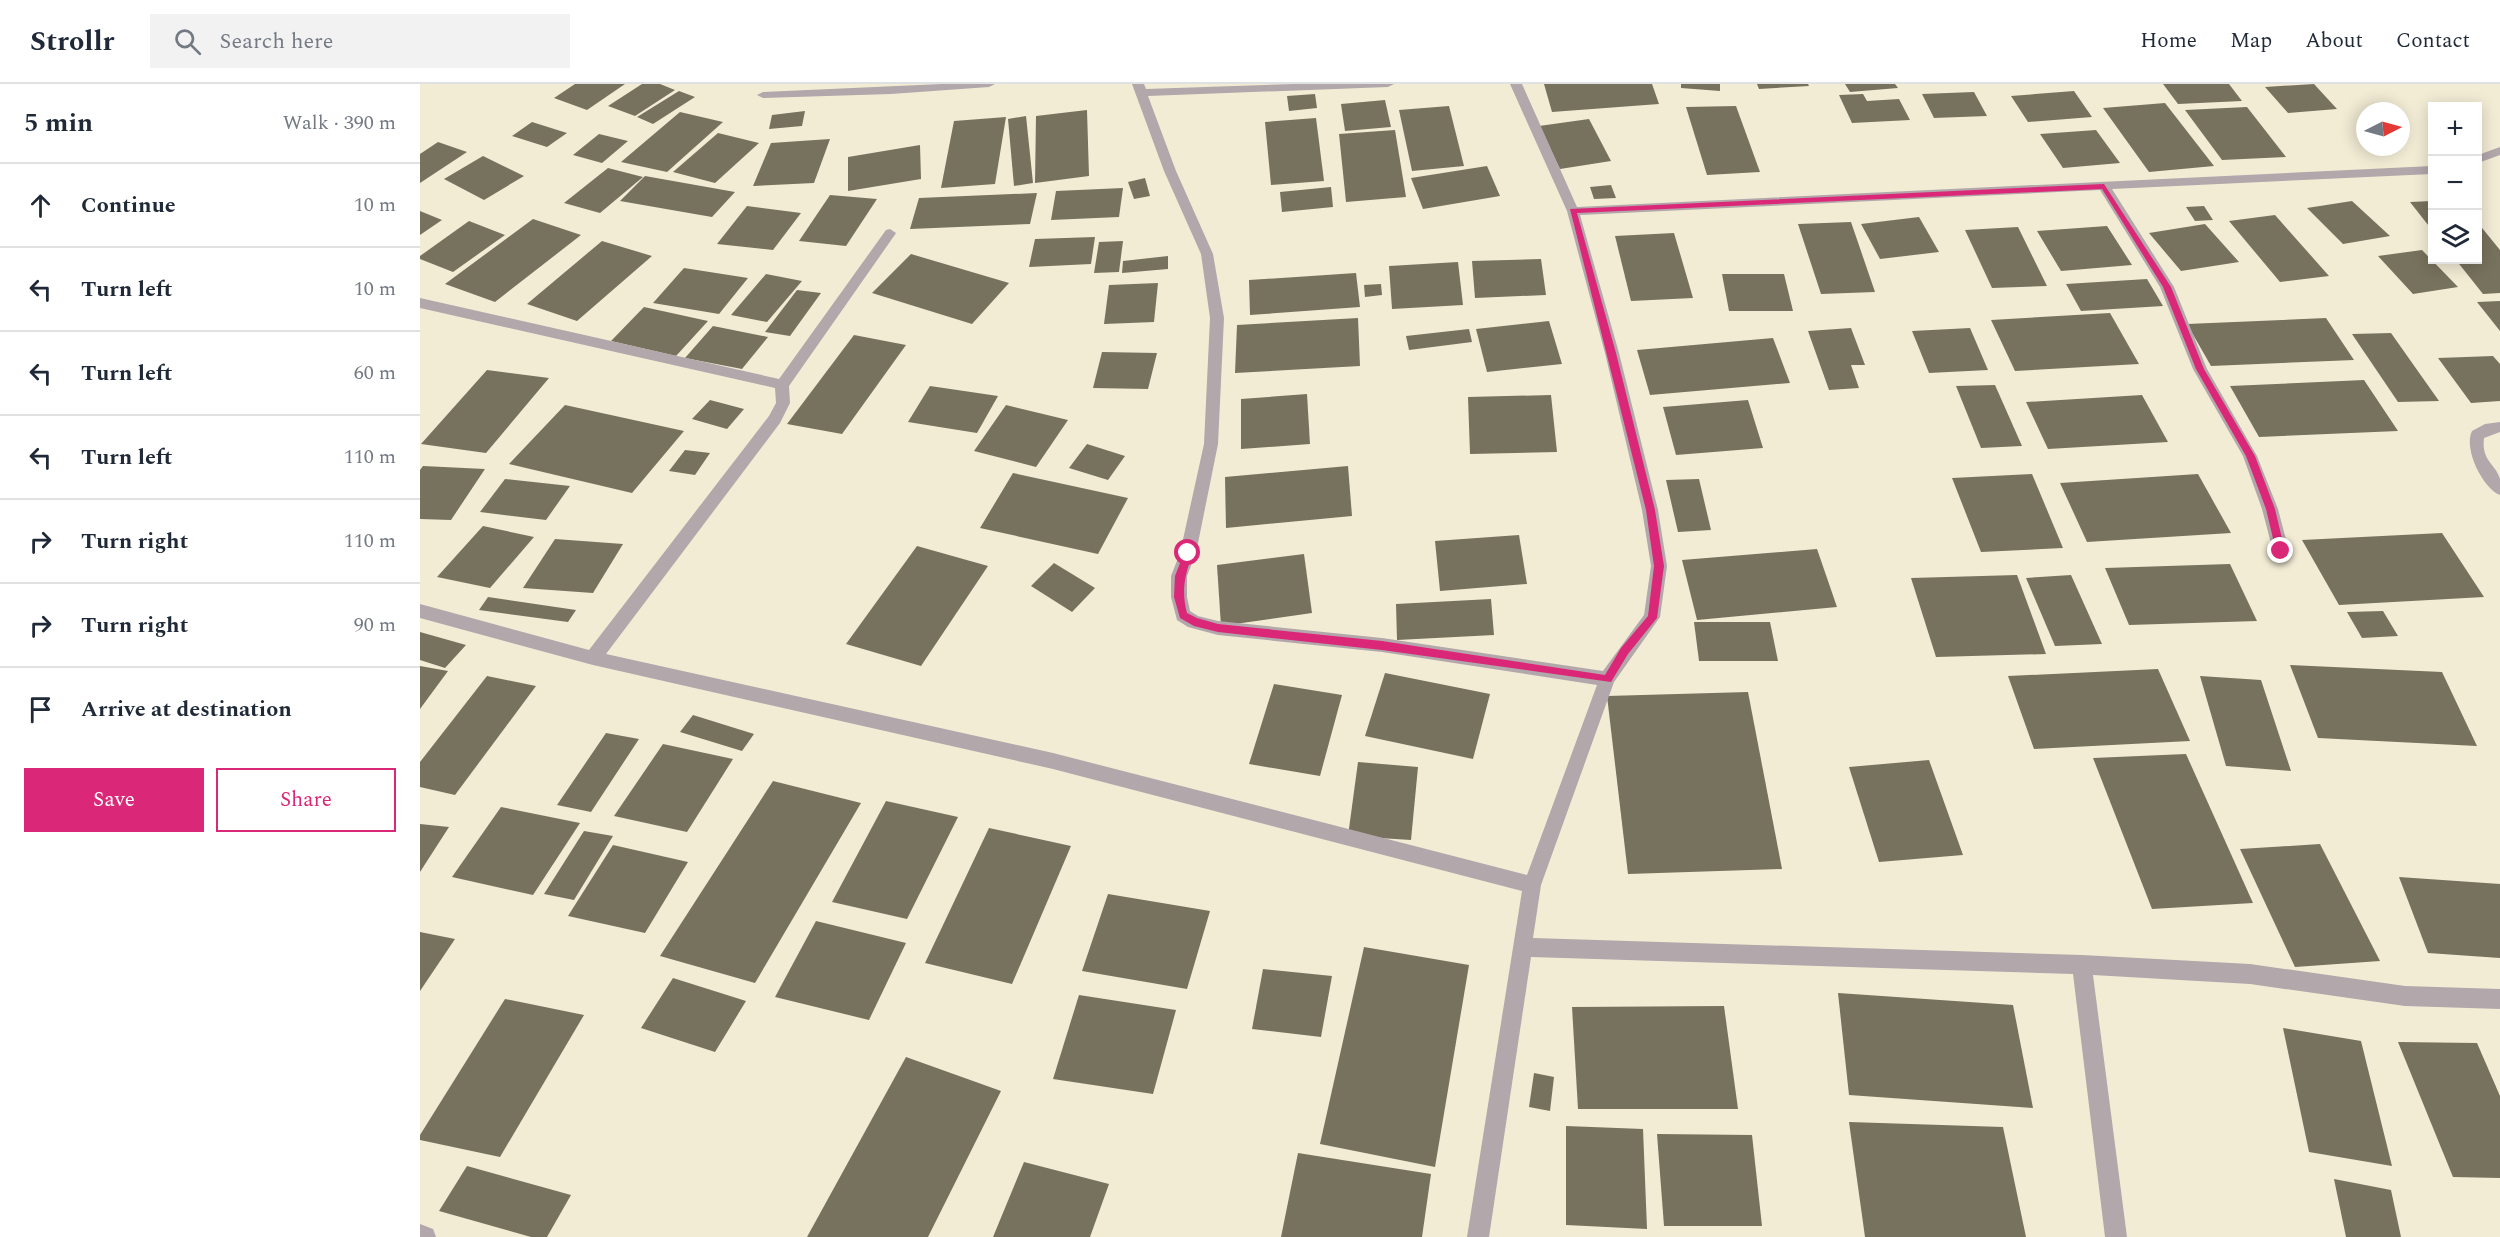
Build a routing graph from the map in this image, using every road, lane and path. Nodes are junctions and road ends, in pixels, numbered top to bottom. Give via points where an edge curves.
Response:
1 (989, 84) edge
2 (1388, 84) edge
3 (1516, 84) edge
4 (1140, 88) edge
5 (763, 95) dead end
6 (2500, 152) edge
7 (2482, 158) edge
8 (2428, 170) edge
9 (2104, 186) junction
10 (1572, 211) junction
11 (890, 232) dead end
12 (420, 303) edge
13 (782, 385) junction
14 (2500, 427) edge
15 (2500, 489) edge
16 (2281, 551) dead end
17 (420, 611) edge
18 (592, 658) junction
19 (1607, 679) junction
20 (1532, 885) junction
21 (1521, 947) junction
22 (2082, 965) junction
23 (2500, 999) edge
24 (420, 1235) edge
25 (425, 1237) edge
26 (1478, 1237) edge
27 (2116, 1237) edge

1 - 5 street
2 - 4 street
3 - 10 street
4 - 19 street via 1170,171 1207,254 1218,318 1211,444 1188,553 1179,576 1183,615 1218,628 1382,645
6 - 7 street
8 - 9 street
9 - 10 street
9 - 16 street via 2167,287 2200,369 2250,456
10 - 19 street via 1645,487 1659,566 1652,618
11 - 13 street
12 - 13 street
13 - 18 street via 783,403 775,418
14 - 15 street via 2477,435 2475,446 2478,459
17 - 18 street
18 - 20 street via 1053,761
19 - 20 street
20 - 21 street
21 - 22 street
21 - 26 street
22 - 23 street via 2250,974 2405,996
22 - 27 street
24 - 25 street

